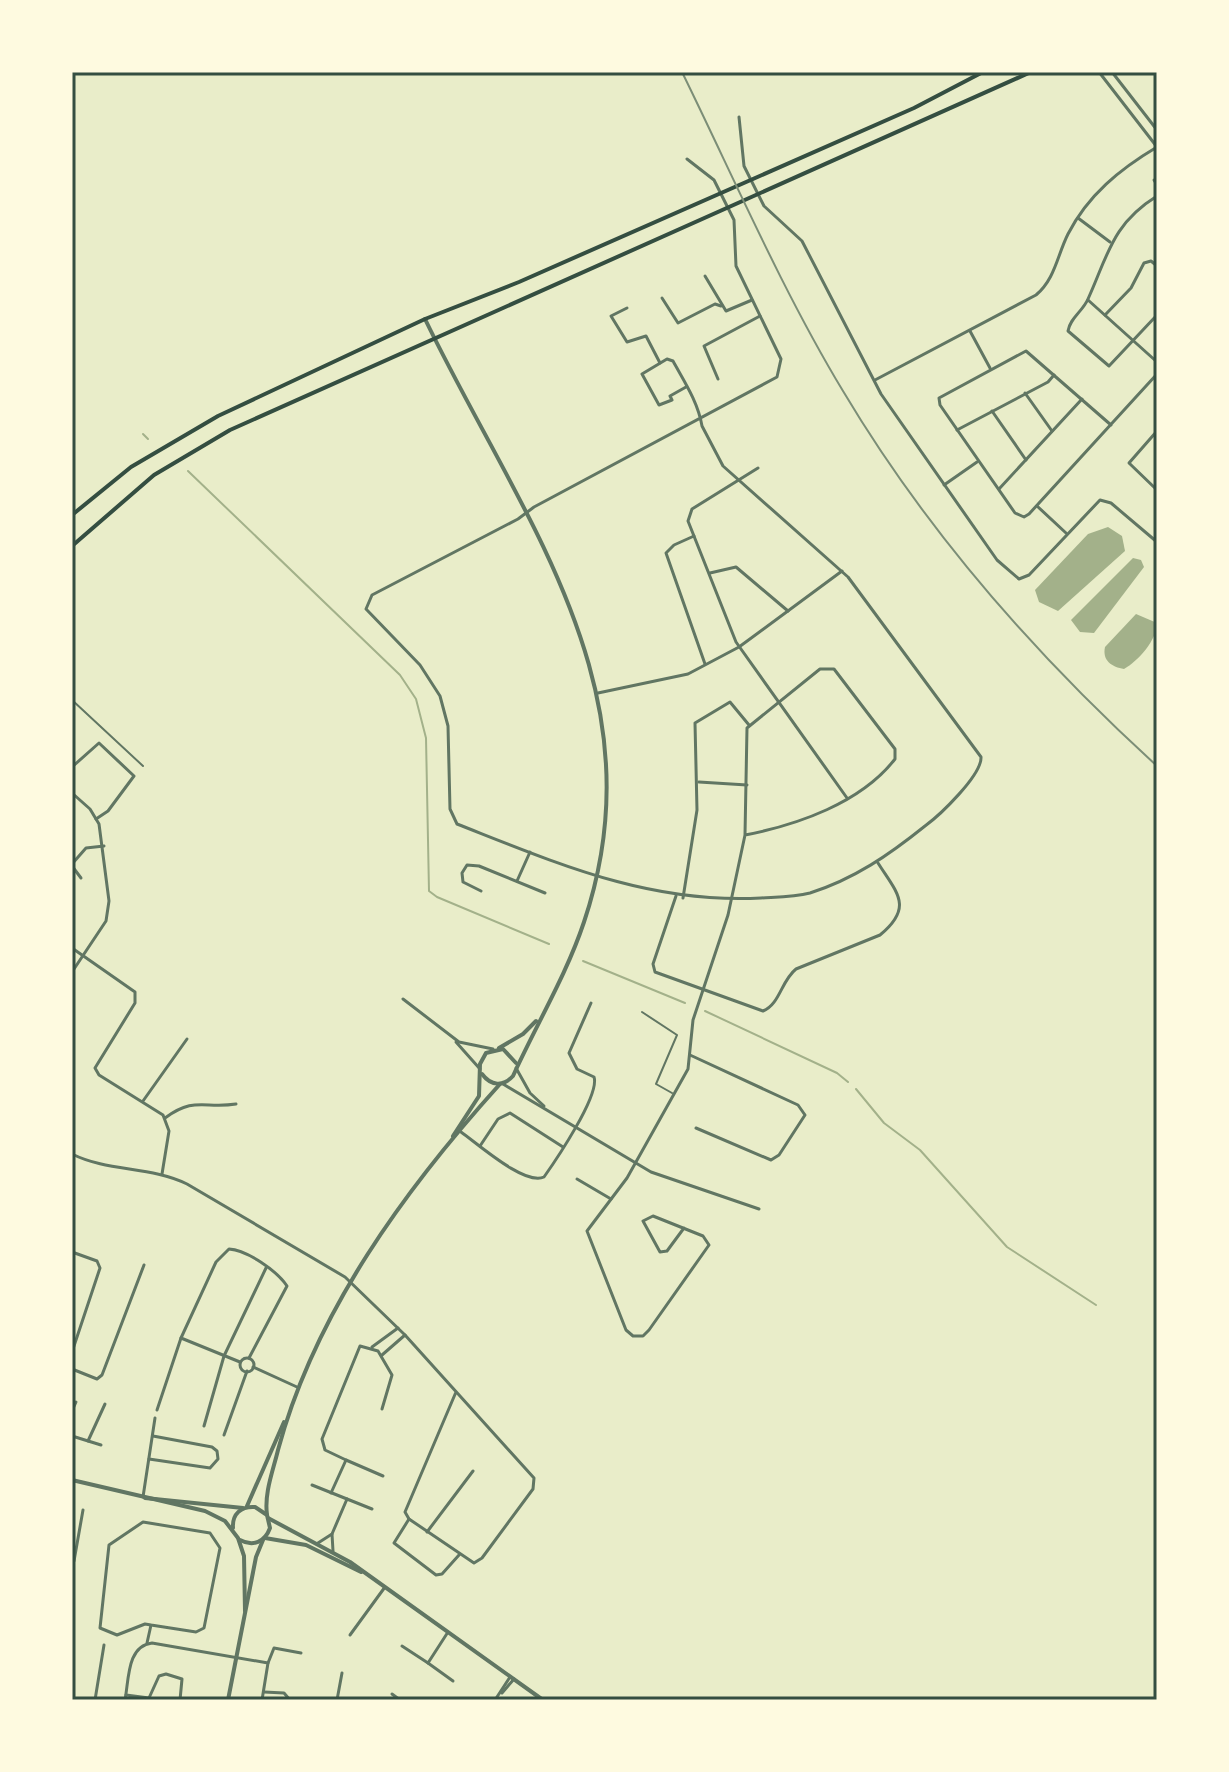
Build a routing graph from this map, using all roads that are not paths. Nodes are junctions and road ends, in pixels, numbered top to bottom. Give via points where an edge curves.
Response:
1 (983, 72) edge
2 (1031, 72) edge
3 (1099, 72) edge
4 (1112, 72) edge
5 (739, 117) dead end
6 (1157, 130) edge
7 (1157, 147) edge
8 (687, 159) dead end
9 (1155, 197) edge
10 (1157, 205) edge
11 (1078, 218) junction
12 (1111, 243) junction
13 (1157, 266) edge
14 (705, 276) dead end
15 (662, 298) dead end
16 (752, 300) junction
17 (1088, 300) junction
18 (721, 306) junction
19 (627, 308) dead end
20 (1105, 315) junction
21 (1157, 315) edge
22 (760, 316) junction
23 (425, 319) junction
24 (970, 331) junction
25 (435, 338) junction
26 (1133, 341) junction
27 (1157, 362) edge
28 (660, 363) junction
29 (990, 368) junction
30 (1055, 374) junction
31 (1157, 374) edge
32 (718, 379) dead end
33 (875, 380) junction
34 (686, 387) junction
35 (1025, 393) junction
36 (1082, 399) junction
37 (992, 411) junction
38 (701, 420) junction
39 (1111, 425) junction
40 (957, 430) junction
41 (1052, 431) junction
42 (1157, 431) edge
43 (1152, 436) junction
44 (1157, 441) edge
45 (1026, 460) junction
46 (979, 461) junction
47 (758, 468) dead end
48 (739, 482) junction
49 (944, 485) junction
50 (999, 489) junction
51 (1157, 490) edge
52 (1037, 506) junction
53 (525, 514) junction
54 (72, 515) edge
55 (1066, 533) junction
56 (694, 536) junction
57 (1157, 542) edge
58 (72, 546) edge
59 (842, 571) junction
60 (710, 573) junction
61 (788, 611) junction
62 (739, 647) junction
63 (706, 665) junction
64 (598, 693) junction
65 (72, 700) edge
66 (777, 702) junction
67 (749, 725) junction
68 (143, 766) dead end
69 (72, 767) edge
70 (699, 782) junction
71 (748, 785) junction
72 (72, 793) edge
73 (847, 798) junction
74 (96, 819) junction
75 (745, 835) junction
76 (104, 846) junction
77 (530, 852) junction
78 (878, 863) junction
79 (72, 865) edge
80 (596, 876) junction
81 (81, 878) dead end
82 (517, 881) junction
83 (481, 891) dead end
84 (545, 893) dead end
85 (676, 896) junction
86 (683, 898) junction
87 (732, 899) junction
88 (72, 948) edge
89 (83, 955) junction
90 (72, 972) edge
91 (703, 989) junction
92 (403, 999) dead end
93 (551, 1000) junction
94 (591, 1003) dead end
95 (642, 1012) dead end
96 (445, 1033) junction
97 (187, 1039) dead end
98 (496, 1048) junction
99 (690, 1055) junction
100 (516, 1066) junction
101 (481, 1071) junction
102 (501, 1084) junction
103 (675, 1094) junction
104 (143, 1101) junction
105 (236, 1104) dead end
106 (550, 1111) junction
107 (165, 1118) junction
108 (575, 1128) junction
109 (696, 1128) dead end
110 (461, 1132) junction
111 (451, 1142) junction
112 (480, 1146) junction
113 (564, 1148) junction
114 (72, 1154) edge
115 (635, 1164) junction
116 (162, 1174) junction
117 (577, 1179) dead end
118 (611, 1199) junction
119 (759, 1209) dead end
120 (684, 1228) junction
121 (72, 1252) edge
122 (144, 1265) dead end
123 (266, 1268) junction
124 (350, 1282) junction
125 (398, 1328) junction
126 (405, 1335) junction
127 (181, 1338) junction
128 (372, 1347) junction
129 (72, 1352) edge
130 (382, 1355) junction
131 (224, 1356) junction
132 (249, 1358) junction
133 (240, 1362) junction
134 (253, 1367) junction
135 (72, 1369) edge
136 (247, 1371) junction
137 (297, 1387) junction
138 (456, 1392) junction
139 (76, 1402) dead end
140 (105, 1404) dead end
141 (382, 1409) dead end
142 (157, 1410) dead end
143 (72, 1411) edge
144 (287, 1417) junction
145 (155, 1418) dead end
146 (204, 1426) dead end
147 (224, 1435) dead end
148 (72, 1436) edge
149 (153, 1436) junction
150 (88, 1441) junction
151 (101, 1445) dead end
152 (149, 1459) junction
153 (346, 1460) junction
154 (473, 1471) dead end
155 (383, 1476) dead end
156 (72, 1480) edge
157 (312, 1485) dead end
158 (331, 1493) junction
159 (142, 1498) junction
160 (347, 1499) junction
161 (245, 1507) junction
162 (372, 1509) dead end
163 (83, 1510) dead end
164 (268, 1516) junction
165 (409, 1519) junction
166 (233, 1529) junction
167 (427, 1532) junction
168 (332, 1534) junction
169 (238, 1538) junction
170 (264, 1539) junction
171 (318, 1543) junction
172 (333, 1551) junction
173 (459, 1555) junction
174 (73, 1561) edge
175 (72, 1576) edge
176 (374, 1579) junction
177 (385, 1587) junction
178 (245, 1611) junction
179 (151, 1625) junction
180 (448, 1632) junction
181 (350, 1635) dead end
182 (147, 1643) junction
183 (104, 1645) dead end
184 (402, 1646) dead end
185 (301, 1653) dead end
186 (236, 1656) junction
187 (268, 1663) junction
188 (428, 1663) junction
189 (342, 1673) dead end
190 (512, 1678) junction
191 (453, 1681) dead end
192 (264, 1692) junction
193 (392, 1694) dead end
194 (126, 1698) edge
195 (95, 1700) edge
196 (180, 1700) edge
197 (228, 1700) edge
198 (262, 1700) edge
199 (290, 1700) edge
200 (337, 1700) edge
201 (400, 1700) edge
202 (495, 1700) edge
203 (543, 1700) edge

1 - 23 main road via 691,207
2 - 25 main road
3 - 7 street
4 - 6 street
5 - 33 street via 744,166 764,206 802,241
7 - 11 street via 1108,179
8 - 16 street via 714,180 734,220 736,266
9 - 10 street
9 - 12 street
11 - 12 street
11 - 24 street via 1041,292
12 - 17 street
13 - 20 street via 1144,263 1131,288
14 - 18 street
15 - 18 street via 676,322
16 - 18 street via 729,312
16 - 22 street
17 - 20 street
17 - 26 street via 1068,331 1101,363 1113,363
19 - 28 street via 611,316 623,340 646,336
20 - 26 street
21 - 26 street
22 - 32 street via 704,346
22 - 38 street via 781,359 780,374
23 - 25 street
23 - 54 main road via 175,439
24 - 29 street
24 - 33 street
25 - 53 street
25 - 58 main road via 197,447 133,490
26 - 27 street
28 - 34 street via 672,360
28 - 34 street via 642,376 656,404 672,400 670,396
29 - 30 street via 1023,351
29 - 40 street via 939,398
30 - 35 street
30 - 36 street
31 - 39 street
33 - 49 street
34 - 38 street
35 - 37 street
35 - 41 street
36 - 39 street
36 - 41 street
37 - 40 street
37 - 45 street
38 - 48 street via 719,459
38 - 53 street
39 - 52 street
40 - 46 street
41 - 45 street
42 - 43 street
43 - 44 street
43 - 51 street via 1130,460
45 - 50 street
46 - 49 street
46 - 50 street
47 - 48 street
48 - 56 street via 690,511
48 - 59 street
49 - 55 street via 1014,577 1029,575
50 - 52 street via 1021,517
52 - 55 street
53 - 64 street via 572,607
53 - 77 street via 372,595 366,609 420,665 440,696 448,726 453,820
55 - 57 street via 1103,500
56 - 60 street
56 - 63 street via 666,553
59 - 61 street
59 - 78 street via 981,760 934,820
60 - 61 street via 739,568
60 - 62 street
61 - 62 street
62 - 63 street
62 - 66 street
63 - 64 street via 688,674
64 - 80 street via 608,797
65 - 68 lane
66 - 67 street
66 - 73 street
66 - 73 street via 820,669 832,668 895,749 894,762
67 - 70 street via 730,702 698,719
67 - 71 street
69 - 74 street via 99,743 134,776
70 - 71 street
70 - 86 street
71 - 75 street
72 - 74 street
73 - 75 street via 784,827
74 - 76 street
75 - 87 street
76 - 79 street via 86,848
76 - 89 street via 108,910
77 - 80 street
77 - 82 street
78 - 87 street via 806,894
78 - 91 street via 901,901 883,934 796,969 763,1011
79 - 81 street
80 - 85 street
80 - 93 street via 574,951
82 - 83 street via 467,865 463,882
82 - 84 street
85 - 86 street
85 - 91 street via 653,968
86 - 87 street
87 - 91 street
88 - 89 street
89 - 90 street
89 - 104 street via 135,992 135,1003 95,1065 99,1075
91 - 99 street
92 - 96 street
93 - 98 street via 532,1027
93 - 100 street
94 - 108 street via 569,1053 577,1069 596,1081
95 - 103 lane via 677,1035 656,1084
96 - 98 street via 459,1042
96 - 101 street
97 - 104 street
98 - 100 street via 511,1053
98 - 101 street via 483,1056
99 - 103 street
99 - 109 street via 798,1105 805,1115 771,1160
100 - 102 street via 513,1076
100 - 106 street via 530,1093
101 - 102 street via 489,1082
101 - 111 street via 479,1096
102 - 106 street
102 - 110 street
103 - 115 street
104 - 107 street
105 - 107 street via 193,1102
106 - 108 street
107 - 116 street via 169,1131
108 - 113 street
108 - 115 street
110 - 111 street
110 - 112 street
111 - 124 street
112 - 113 street via 537,1180
112 - 113 street via 498,1119 510,1113
114 - 116 street
115 - 118 street
115 - 119 street
116 - 124 street
117 - 118 street
118 - 120 street via 586,1237 633,1336 649,1330 708,1251 706,1237
120 - 120 street via 653,1216 643,1223 660,1252 667,1251
121 - 129 street via 95,1260 100,1268
122 - 135 street via 102,1375 97,1379
123 - 127 street via 229,1249 216,1262
123 - 131 street
123 - 132 street via 287,1286
124 - 125 street
124 - 137 street
125 - 126 street
125 - 128 street
126 - 130 street
126 - 138 street
127 - 131 street
127 - 142 street
128 - 130 street
128 - 153 street via 357,1350 322,1439 325,1450
130 - 141 street via 392,1375
131 - 133 street
131 - 146 street
132 - 133 street
132 - 134 street
133 - 136 street
134 - 136 street
134 - 137 street
136 - 147 street
137 - 144 street
138 - 165 street via 405,1507
138 - 173 street via 532,1474 535,1484 482,1558 472,1563
139 - 143 street
140 - 150 street
144 - 161 street
144 - 164 street via 269,1485
145 - 149 street
148 - 150 street
149 - 152 street
149 - 152 street via 212,1447 218,1459 210,1468
150 - 151 street
152 - 159 street
153 - 155 street
153 - 158 street
154 - 167 street
156 - 159 street
157 - 158 street
158 - 160 street
159 - 161 street
159 - 166 street via 205,1511
160 - 162 street
160 - 168 street
161 - 164 street via 259,1508
161 - 166 street via 235,1516
163 - 174 street
164 - 170 street via 270,1528
164 - 171 street
165 - 167 street
165 - 173 street via 394,1539 400,1549 438,1575
166 - 169 street
167 - 173 street
168 - 171 street
168 - 172 street
169 - 170 street via 249,1544
169 - 178 street via 245,1561
170 - 176 street via 306,1545
170 - 178 street
171 - 172 street
172 - 176 street
174 - 175 street
176 - 177 street
177 - 180 street
177 - 181 street
178 - 186 street
179 - 179 street via 117,1635 100,1628 109,1545 143,1522 210,1533 220,1548 204,1628 196,1632
179 - 182 street
180 - 188 street
180 - 190 street
182 - 186 street
182 - 194 street via 133,1656
183 - 195 street
184 - 188 street
185 - 187 street via 274,1648
186 - 187 street
186 - 197 street
187 - 192 street
188 - 191 street
189 - 200 street
190 - 202 street
190 - 203 street
192 - 198 street
192 - 199 street via 284,1693
193 - 201 street
194 - 196 street via 149,1698 158,1678 166,1674 182,1679

